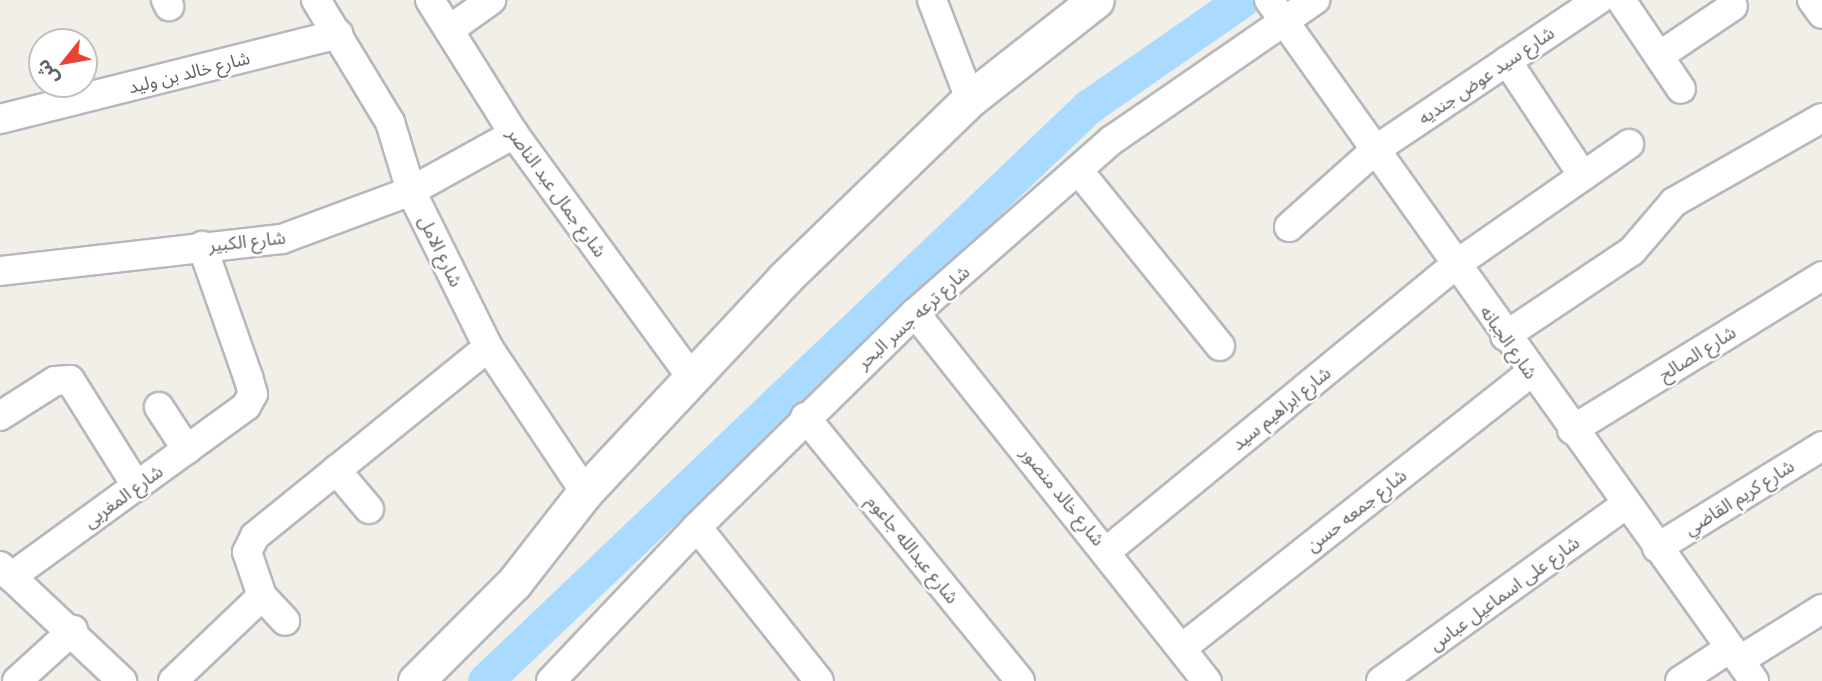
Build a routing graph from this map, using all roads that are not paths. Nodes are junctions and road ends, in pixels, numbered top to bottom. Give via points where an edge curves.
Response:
1 (316, 0) edge
2 (430, 0) edge
3 (491, 0) edge
4 (932, 0) edge
5 (1096, 0) edge
6 (1315, 0) edge
7 (1598, 0) edge
8 (1621, 0) edge
9 (1812, 0) edge
10 (1733, 6) dead end
11 (1274, 7) edge
12 (1822, 14) edge
13 (449, 30) junction
14 (338, 34) junction
15 (1659, 56) junction
16 (1507, 61) junction
17 (1681, 89) dead end
18 (970, 99) junction
19 (1822, 118) edge
20 (0, 119) edge
21 (514, 134) junction
22 (1629, 144) dead end
23 (1375, 150) junction
24 (1078, 170) junction
25 (1583, 176) junction
26 (411, 191) junction
27 (1289, 227) dead end
28 (202, 246) junction
29 (1455, 265) junction
30 (0, 271) edge
31 (1822, 276) edge
32 (915, 313) junction
33 (1505, 336) junction
34 (1220, 346) dead end
35 (488, 347) junction
36 (1531, 372) junction
37 (692, 378) junction
38 (159, 407) dead end
39 (2, 410) edge
40 (805, 417) junction
41 (1572, 430) junction
42 (1822, 446) edge
43 (187, 450) junction
44 (336, 470) junction
45 (137, 487) junction
46 (585, 492) junction
47 (1626, 505) junction
48 (369, 509) dead end
49 (697, 527) junction
50 (1657, 548) junction
51 (1107, 551) junction
52 (6, 571) edge
53 (262, 596) junction
54 (1822, 610) edge
55 (285, 621) dead end
56 (73, 630) junction
57 (1182, 648) junction
58 (1741, 663) edge
59 (0, 678) edge
60 (15, 681) edge
61 (122, 681) edge
62 (173, 681) edge
63 (416, 681) edge
64 (551, 681) edge
65 (819, 681) edge
66 (1020, 681) edge
67 (1207, 681) edge
68 (1381, 681) edge
69 (1680, 681) edge

1 - 14 street, شارع الامل
2 - 13 street, شارع جمال عبد الناصر
3 - 13 street
4 - 18 street
5 - 18 street
6 - 11 street, شارع ترعه جسر البحر
7 - 16 street, شارع سيد عوض جنديه
8 - 15 street
9 - 12 street
10 - 15 street
11 - 23 street, شارع الجبانه
11 - 24 street, شارع ترعه جسر البحر
13 - 21 street, شارع جمال عبد الناصر
14 - 20 street, شارع خالد بن وليد
14 - 26 street, شارع الامل via 390,122
15 - 17 street
16 - 23 street, شارع سيد عوض جنديه
16 - 25 street
18 - 37 street
19 - 33 street via 1674,202 1632,251
21 - 26 street, شارع الكبير
21 - 37 street, شارع جمال عبد الناصر
22 - 25 street, شارع ابراهيم سيد
23 - 27 street, شارع سيد عوض جنديه
23 - 29 street, شارع الجبانه
24 - 32 street, شارع ترعه جسر البحر
24 - 34 street
25 - 29 street, شارع ابراهيم سيد
26 - 28 street, شارع الكبير via 294,236
26 - 35 street, شارع الامل
28 - 30 street, شارع الكبير
28 - 43 street, شارع المغربى via 253,394 235,416
29 - 33 street, شارع الجبانه
29 - 51 street, شارع ابراهيم سيد
31 - 41 street, شارع الصالح
32 - 40 street, شارع ترعه جسر البحر
32 - 51 street, شارع خالد منصور
33 - 36 street, شارع الجبانه
35 - 44 street
35 - 46 street, شارع الامل
36 - 41 street, شارع الجبانه
36 - 57 street, شارع جمعه حسن
37 - 46 street
38 - 43 street
39 - 45 street via 55,381 70,380
40 - 49 street, شارع ترعه جسر البحر
40 - 66 street, شارع عبدالله جاعوم
41 - 47 street, شارع الجبانه
42 - 50 street, شارع كريم القاضي
43 - 45 street, شارع المغربى
44 - 48 street
44 - 53 street via 250,544 247,552
45 - 52 street, شارع المغربى
46 - 63 street via 514,583
47 - 50 street, شارع الجبانه
47 - 68 street, شارع على اسماعيل عباس
49 - 64 street, شارع ترعه جسر البحر
49 - 65 street
50 - 58 street, شارع الجبانه
51 - 57 street, شارع خالد منصور
52 - 56 street
53 - 55 street
53 - 62 street
54 - 58 street
56 - 60 street
56 - 61 street
57 - 67 street, شارع خالد منصور
58 - 69 street
59 - 60 street

